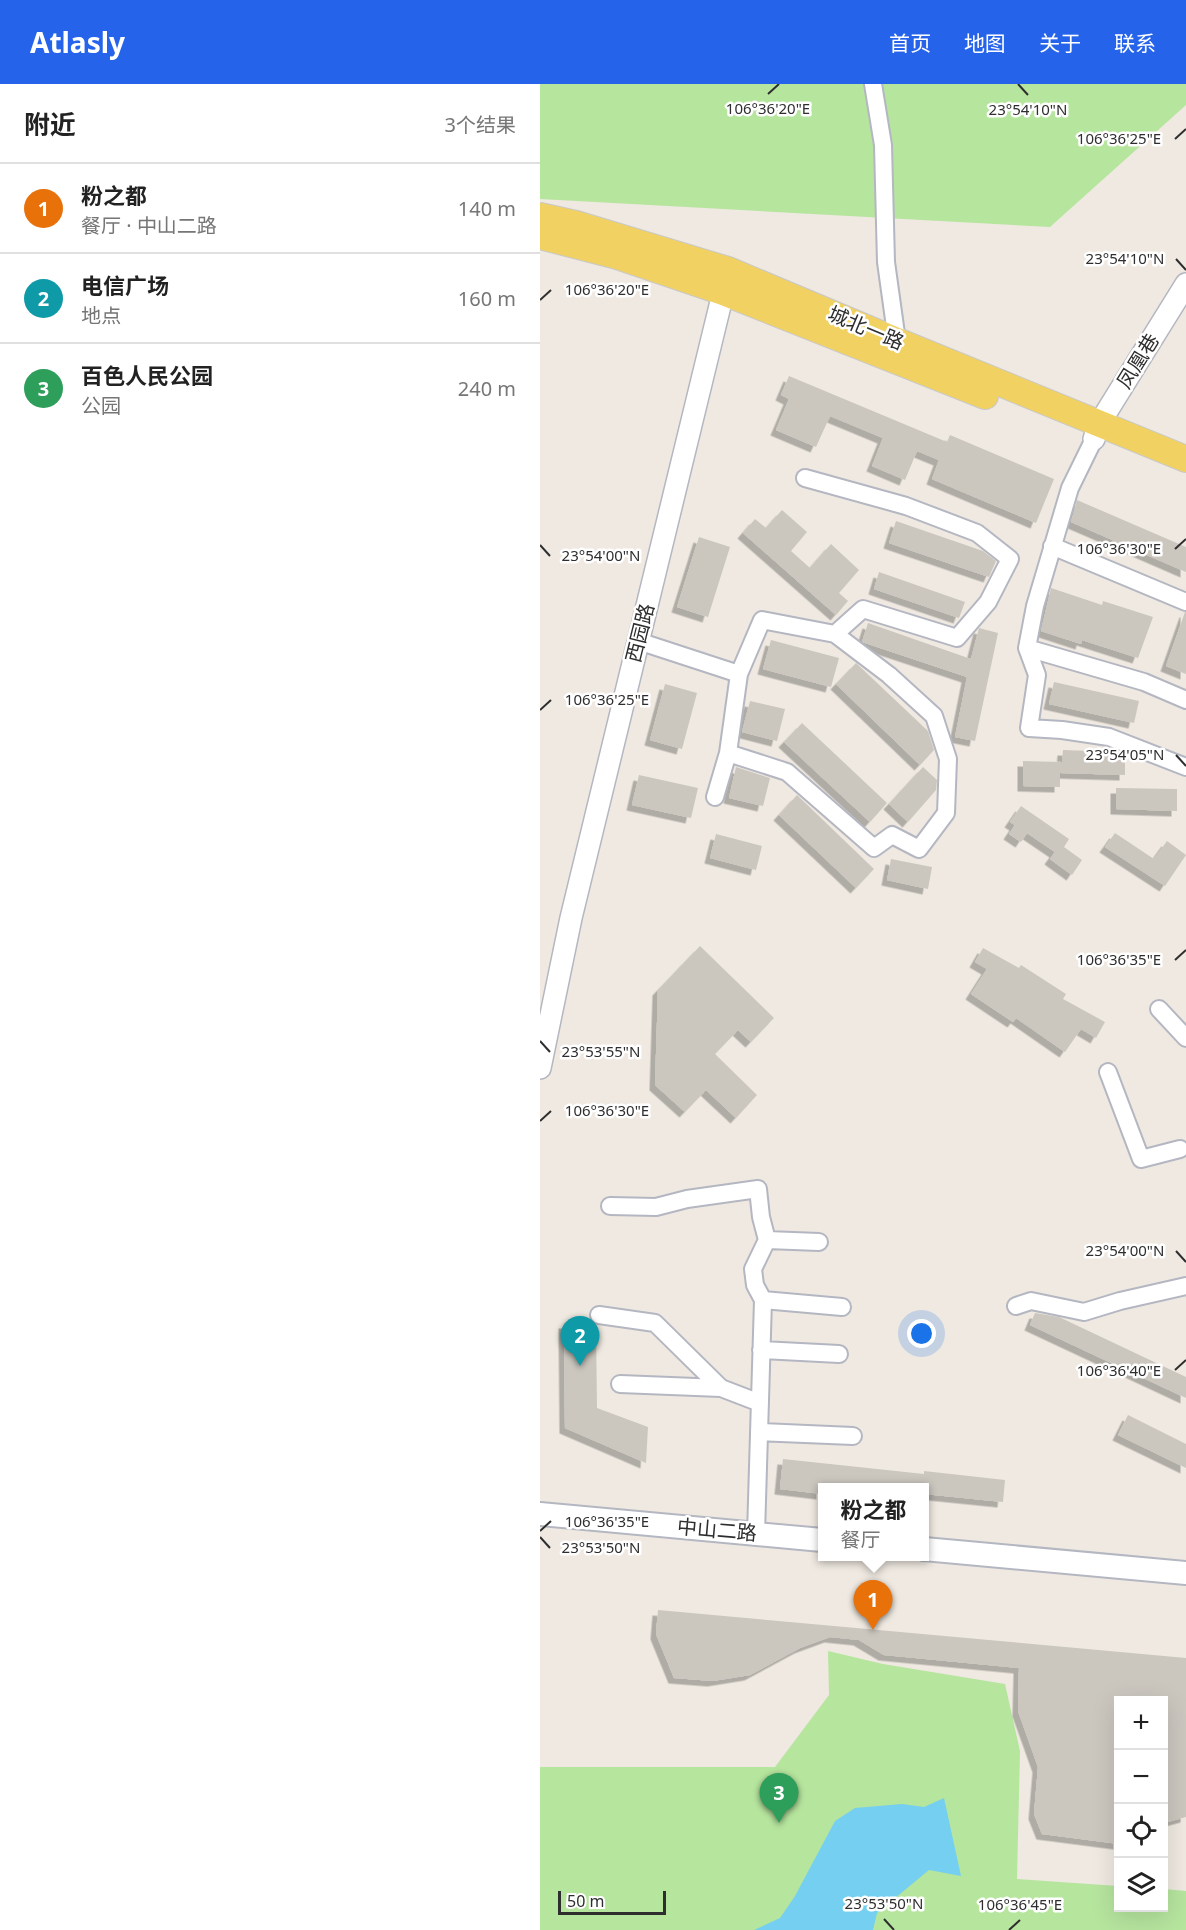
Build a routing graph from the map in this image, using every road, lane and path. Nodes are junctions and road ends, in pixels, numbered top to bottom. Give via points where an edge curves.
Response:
1 (873, 84) edge
2 (540, 216) edge
3 (540, 237) edge
4 (726, 281) junction
5 (1186, 284) edge
6 (897, 341) junction
7 (1097, 431) junction
8 (1186, 459) edge
9 (1186, 475) edge
10 (804, 478) dead end
11 (1052, 546) junction
12 (1186, 602) edge
13 (835, 634) junction
14 (638, 641) junction
15 (1028, 648) junction
16 (740, 674) junction
17 (1186, 700) edge
18 (728, 753) junction
19 (1186, 767) edge
20 (715, 797) dead end
21 (1159, 1009) dead end
22 (1186, 1038) edge
23 (542, 1044) edge
24 (540, 1068) edge
25 (1108, 1072) dead end
26 (1184, 1150) edge
27 (610, 1206) dead end
28 (767, 1240) junction
29 (819, 1242) dead end
30 (1186, 1286) edge
31 (763, 1300) junction
32 (1016, 1306) dead end
33 (842, 1307) dead end
34 (599, 1315) dead end
35 (761, 1350) junction
36 (839, 1354) dead end
37 (620, 1383) dead end
38 (721, 1388) junction
39 (760, 1403) junction
40 (759, 1432) junction
41 (853, 1436) dead end
42 (540, 1514) edge
43 (756, 1534) junction
44 (818, 1540) edge
45 (929, 1549) edge
46 (1186, 1572) edge

1 - 6 street via 883,145 886,262
2 - 4 main road, 城北一路 via 576,224
3 - 4 main road, 城北一路
4 - 6 main road, 城北一路
4 - 7 main road, 城北一路
4 - 14 street, 西园路
5 - 7 street, 凤凰巷
6 - 7 main road, 城北一路
7 - 8 main road, 城北一路
7 - 9 main road, 城北一路
7 - 11 street via 1070,488
10 - 13 street via 906,506 977,533 1010,559 988,602 957,638 863,609
11 - 12 street
11 - 15 street
13 - 16 street via 762,620
13 - 18 street via 934,716 948,759 946,813 920,849 892,836 874,848 787,772
14 - 16 street
14 - 23 street, 西园路
15 - 17 street via 1144,682
15 - 19 street via 1037,675 1029,728 1109,737
16 - 18 street
18 - 20 street
21 - 22 street
23 - 24 street, 西园路
25 - 26 street via 1141,1159
27 - 28 street via 656,1207 758,1189
28 - 29 street
28 - 31 street via 753,1269 755,1285
30 - 32 street via 1084,1312 1031,1301
31 - 33 street
31 - 35 street
34 - 38 street via 655,1323
35 - 36 street
35 - 39 street
37 - 38 street
38 - 39 street
39 - 40 street
40 - 41 street
40 - 43 street
42 - 43 main road, 中山二路
43 - 44 main road, 中山二路
45 - 46 main road

